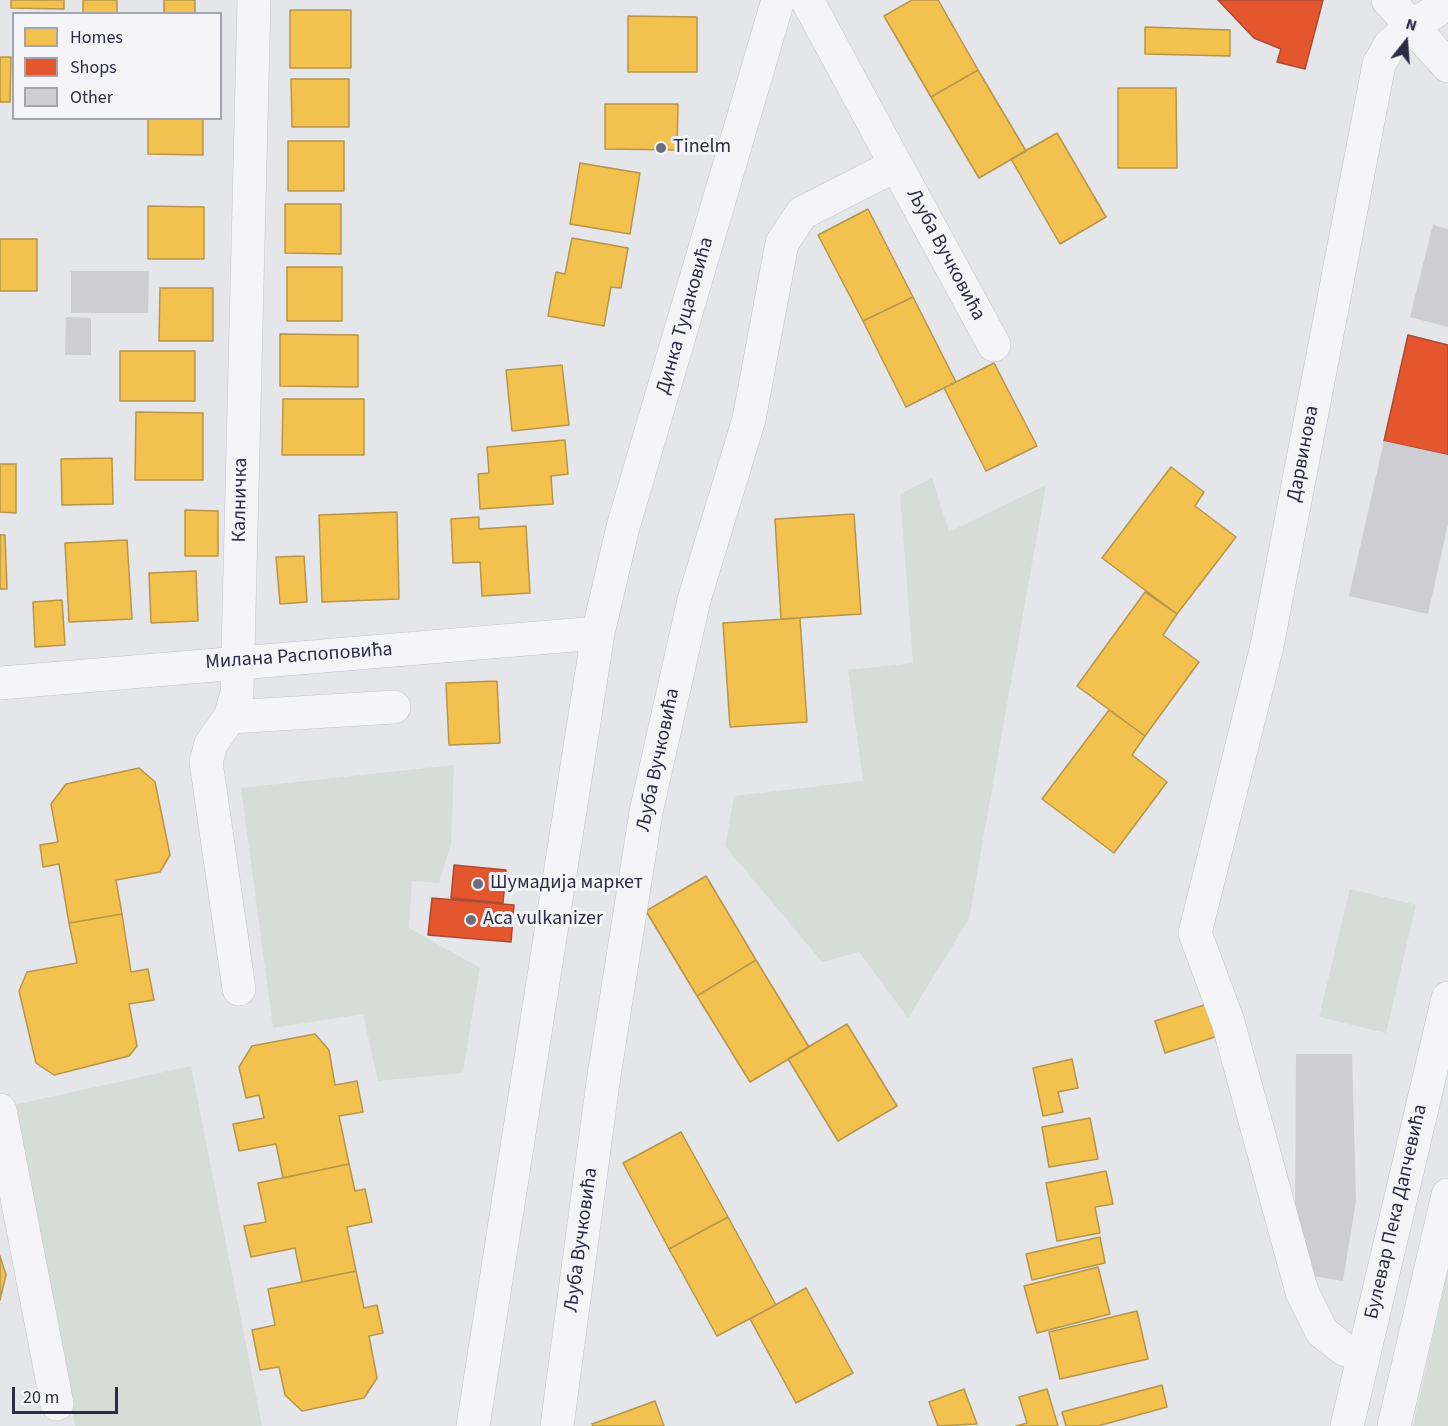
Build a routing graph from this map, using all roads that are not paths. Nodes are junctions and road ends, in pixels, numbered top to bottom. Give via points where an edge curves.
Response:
1 (254, 0) edge
2 (778, 0) edge
3 (807, 0) edge
4 (1388, 0) edge
5 (1445, 0) edge
6 (1412, 26) junction
7 (1448, 66) edge
8 (896, 165) junction
9 (994, 345) dead end
10 (598, 633) junction
11 (238, 661) junction
12 (0, 683) edge
13 (394, 707) dead end
14 (230, 717) junction
15 (239, 989) dead end
16 (1448, 998) edge
17 (0, 1110) edge
18 (1448, 1195) edge
19 (1363, 1356) junction
20 (57, 1404) dead end
21 (473, 1426) edge
22 (556, 1426) edge
23 (1347, 1426) edge
24 (1394, 1426) edge

1 - 11 street, Калничка
2 - 10 street, Динка Туцаковића via 623,527
3 - 8 street, Љуба Вучковића
4 - 6 street
5 - 6 street, Дарвинова
6 - 7 street
6 - 19 street, Дарвинова via 1390,45 1377,71 1268,646 1195,933 1228,1022 1302,1292 1322,1332 1344,1349
8 - 9 street, Љуба Вучковића
8 - 22 street, Љуба Вучковића via 802,213 782,243 749,419 694,600 646,812 603,1082
10 - 11 street, Милана Распоповића
10 - 21 street
11 - 12 street, Милана Распоповића
11 - 14 street, Калничка via 236,705
13 - 14 street
14 - 15 street, Калничка via 211,744 206,762
16 - 19 street, Булевар Пека Дапчевића
17 - 20 street
18 - 24 street
19 - 23 street, Булевар Пека Дапчевића

